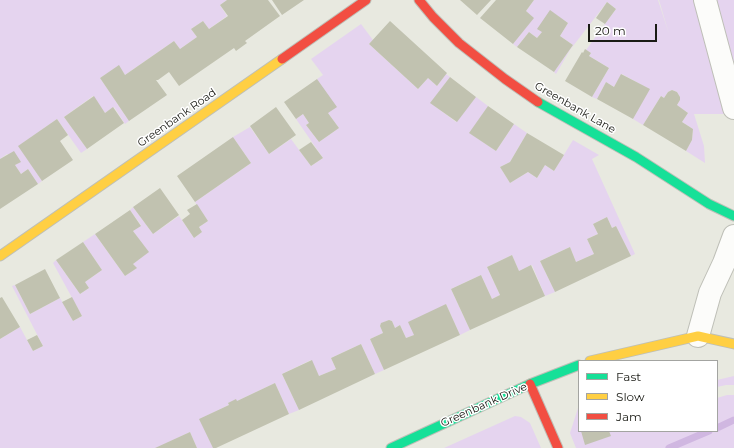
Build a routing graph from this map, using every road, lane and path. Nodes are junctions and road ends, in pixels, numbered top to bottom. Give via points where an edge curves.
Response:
1 (366, 0) edge
2 (418, 0) edge
3 (705, 0) edge
4 (734, 108) edge
5 (734, 216) edge
6 (734, 236) edge
7 (0, 256) edge
8 (698, 336) junction
9 (734, 344) edge
10 (594, 360) edge
11 (578, 364) edge
12 (530, 384) junction
13 (391, 448) edge
14 (558, 448) edge

1 - 7 street, Greenbank Road
2 - 5 street, Greenbank Lane via 460,43 505,80 536,101 636,157 709,204
3 - 4 street
6 - 8 street via 710,293
8 - 9 street
8 - 10 street
11 - 12 street, Greenbank Drive
12 - 13 street, Greenbank Drive
12 - 14 street

